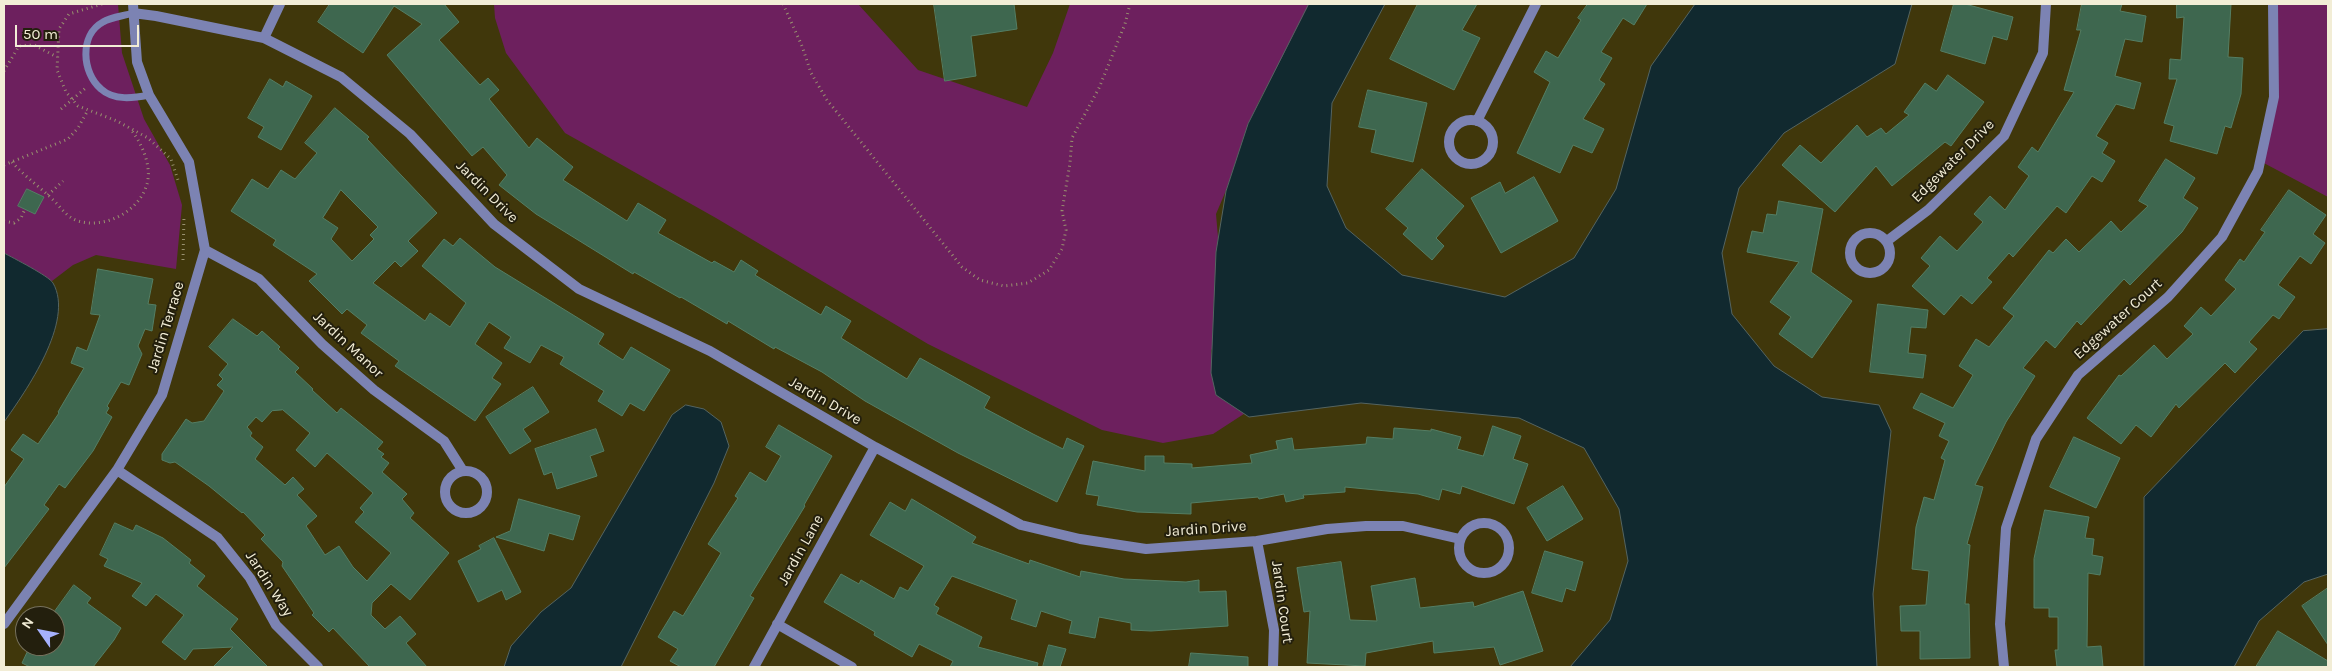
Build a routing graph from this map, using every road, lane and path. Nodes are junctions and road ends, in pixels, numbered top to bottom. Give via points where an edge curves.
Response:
1 (102, 4) edge
2 (280, 4) edge
3 (783, 4) edge
4 (1130, 4) edge
5 (1536, 4) edge
6 (2046, 4) edge
7 (2273, 4) edge
8 (133, 9) edge
9 (264, 38) junction
10 (57, 57) junction
11 (4, 71) edge
12 (94, 81) junction
13 (149, 95) junction
14 (72, 100) junction
15 (61, 109) dead end
16 (88, 110) junction
17 (1477, 121) junction
18 (130, 128) junction
19 (12, 162) junction
20 (4, 165) edge
21 (63, 181) dead end
22 (179, 185) dead end
23 (48, 196) junction
24 (25, 209) dead end
25 (184, 212) dead end
26 (4, 222) edge
27 (1887, 241) junction
28 (205, 250) junction
29 (184, 260) dead end
30 (875, 447) junction
31 (117, 470) junction
32 (463, 471) junction
33 (1460, 539) junction
34 (1257, 541) junction
35 (4, 624) edge
36 (777, 624) junction
37 (318, 667) edge
38 (754, 667) edge
39 (852, 667) edge
40 (1273, 667) edge
41 (2004, 667) edge

1 - 10 path via 69,14 59,29
2 - 9 street
3 - 4 path via 811,73 827,100 962,267 980,280 1004,286 1028,284 1038,279 1049,270 1062,249 1066,230 1062,211 1072,138 1099,88
5 - 17 street
6 - 27 street, Edgewater Drive via 2043,53 2004,136 1928,210
7 - 41 street, Edgewater Court via 2274,97 2258,171 2227,229 2168,297 2078,375 2036,439 2006,528 2000,624
8 - 9 street, Jardin Drive
8 - 12 lane via 103,22 91,32 86,47 87,64
8 - 13 street, Jardin Terrace via 137,62
9 - 30 street, Jardin Drive via 341,77 410,134 494,224 580,289 710,351
10 - 11 path via 34,45 19,46
10 - 14 path via 57,70
12 - 13 lane via 102,90 118,98
12 - 14 path
13 - 28 street, Jardin Terrace via 189,162
14 - 15 path
14 - 16 path
16 - 18 path
16 - 19 path via 68,138
17 - 17 street via 1460,123 1450,137 1452,154 1466,164 1482,162 1493,148 1490,131
18 - 22 path via 148,138 171,159
18 - 23 path via 142,144 147,184 126,212 108,221 78,221 64,213
19 - 20 path
19 - 23 path
21 - 23 path
24 - 26 path via 14,223
25 - 29 path
27 - 27 street via 1873,233 1858,237 1850,250 1854,265 1867,273 1882,270 1890,256
28 - 31 street, Jardin Terrace via 162,395
28 - 32 street, Jardin Manor via 260,279 322,344 374,390 444,441
30 - 34 street, Jardin Drive via 1021,525 1146,549
30 - 36 street, Jardin Lane
31 - 35 street, Jardin Terrace
31 - 37 street, Jardin Way via 218,538 250,578 276,625
32 - 32 street, Jardin Manor via 449,479 444,495 453,509 468,514 483,505 487,489 479,475
33 - 33 street via 1464,562 1476,572 1492,572 1508,556 1505,533 1492,523 1477,523
33 - 34 street, Jardin Drive via 1394,526 1327,529
34 - 40 street, Jardin Court via 1274,630
36 - 38 street, Jardin Lane
36 - 39 street

